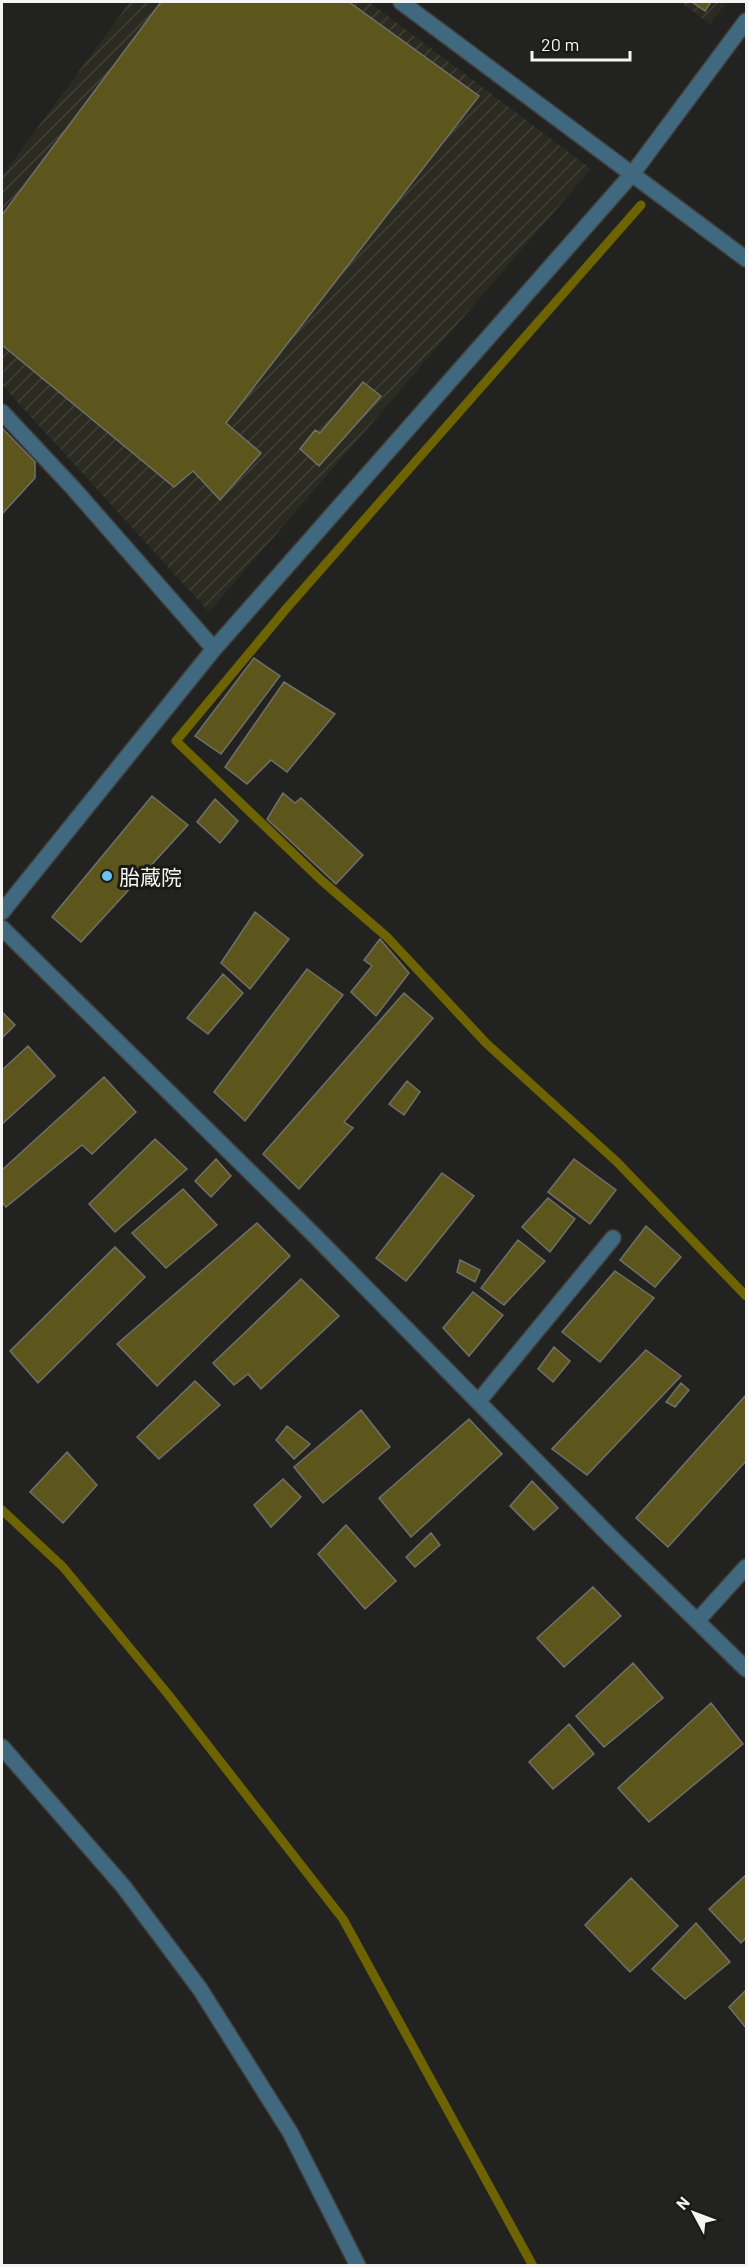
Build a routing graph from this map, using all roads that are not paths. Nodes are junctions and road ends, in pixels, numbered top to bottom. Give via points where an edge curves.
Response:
1 (400, 2) edge
2 (747, 21) edge
3 (633, 173) junction
4 (747, 259) edge
5 (2, 412) edge
6 (214, 649) junction
7 (2, 912) edge
8 (2, 928) edge
9 (13, 939) junction
10 (2, 950) edge
11 (613, 1238) dead end
12 (478, 1402) junction
13 (747, 1567) edge
14 (698, 1620) junction
15 (747, 1669) edge
16 (2, 1747) edge
17 (358, 2265) edge

1 - 3 street
2 - 3 street
3 - 4 street
3 - 6 street
5 - 6 street
6 - 7 street
8 - 9 street
9 - 10 street
9 - 12 street
11 - 12 street
12 - 14 street
13 - 14 street
14 - 15 street
16 - 17 street via 123,1886 200,1989 290,2132

